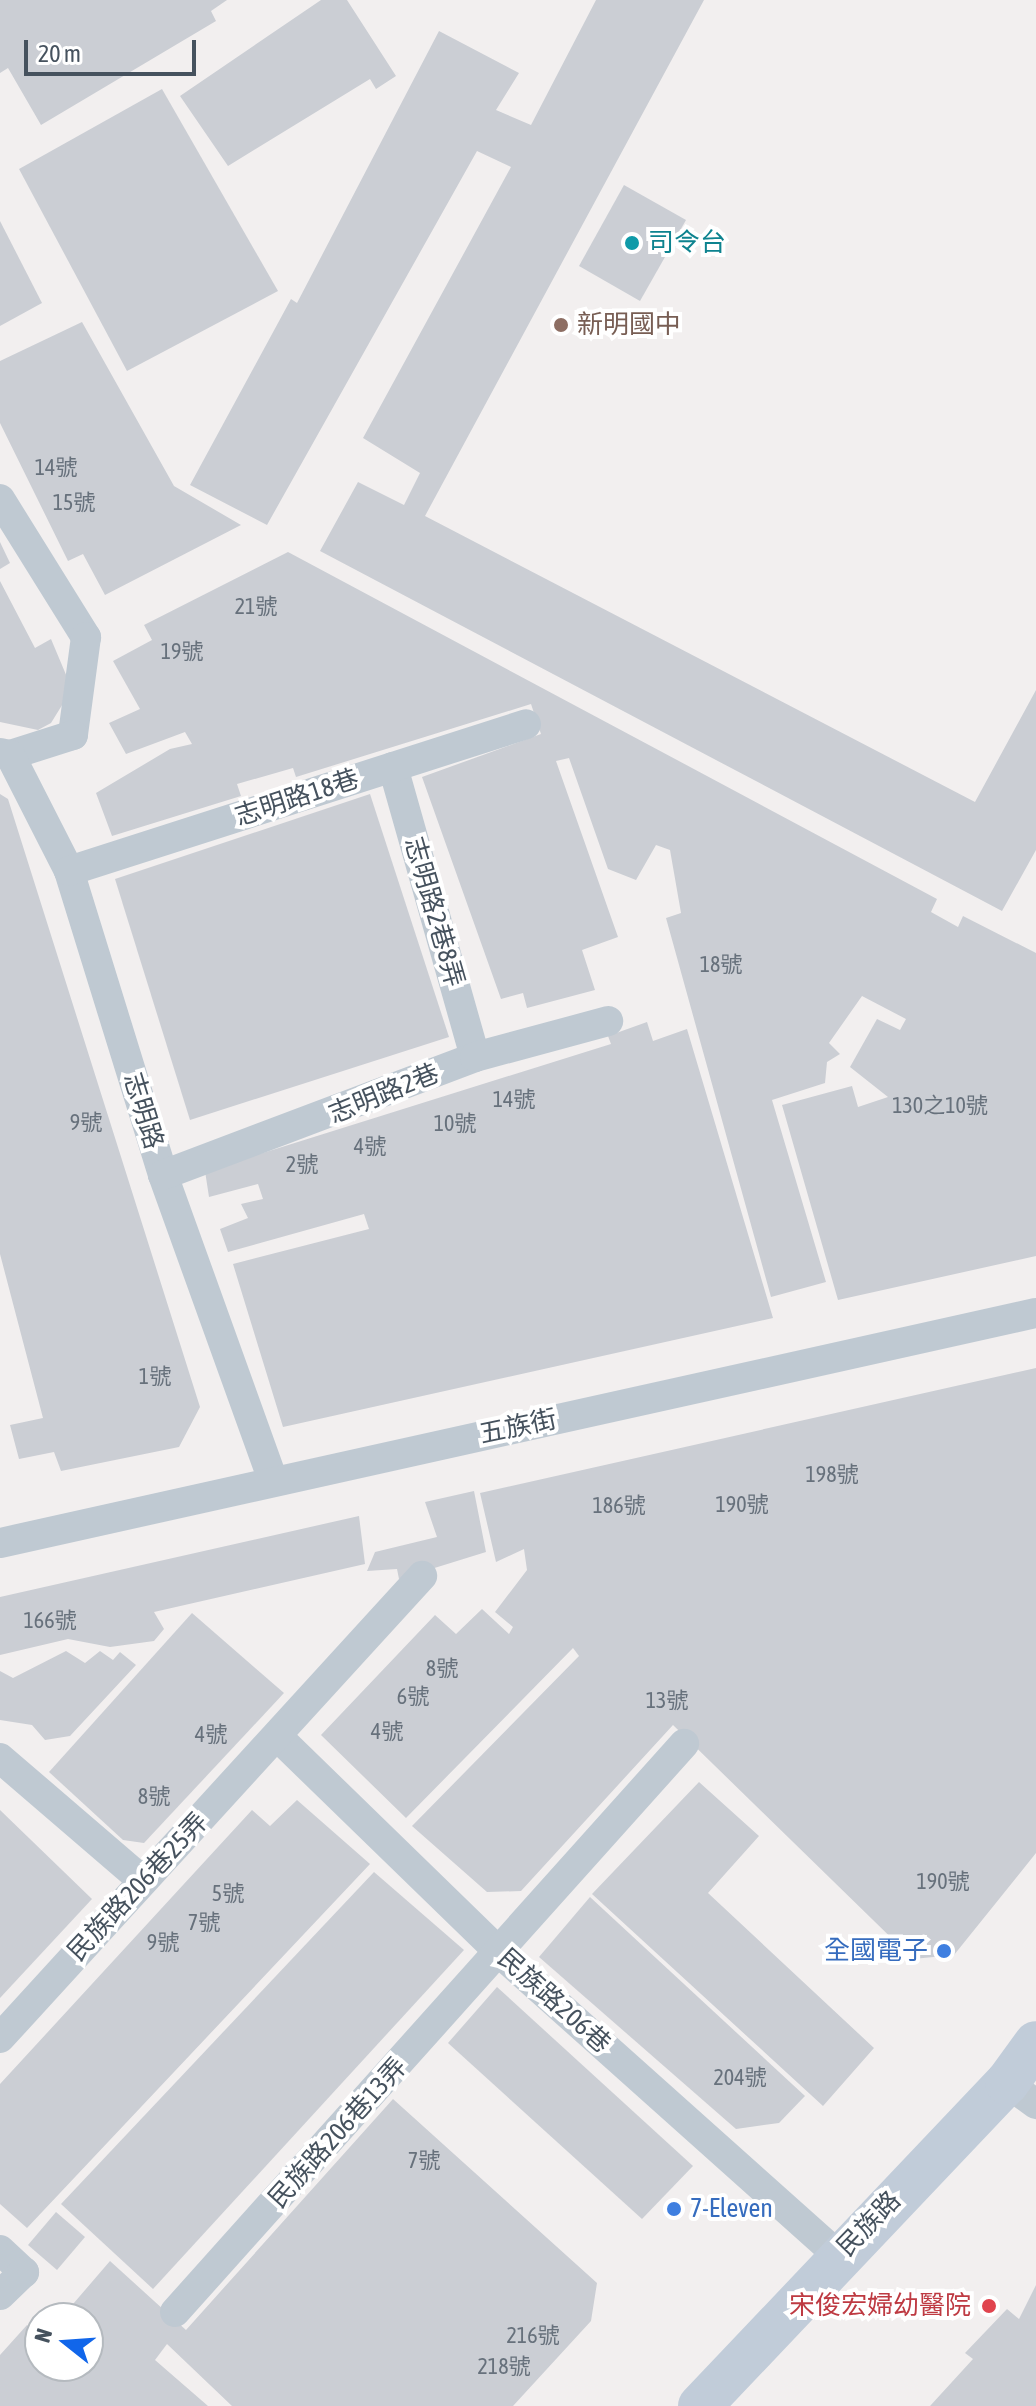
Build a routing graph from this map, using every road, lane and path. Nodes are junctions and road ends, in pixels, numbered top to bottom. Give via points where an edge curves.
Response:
1 (0, 499) edge
2 (526, 724) dead end
3 (5, 754) edge
4 (393, 767) junction
5 (69, 871) junction
6 (608, 1021) dead end
7 (475, 1057) junction
8 (163, 1175) junction
9 (1036, 1313) edge
10 (273, 1481) junction
11 (0, 1543) edge
12 (422, 1576) dead end
13 (279, 1738) junction
14 (684, 1744) dead end
15 (0, 1758) edge
16 (142, 1880) junction
17 (501, 1954) junction
18 (0, 2038) edge
19 (1036, 2043) edge
20 (1021, 2093) edge
21 (0, 2250) edge
22 (838, 2255) junction
23 (0, 2295) edge
24 (175, 2312) dead end
25 (700, 2406) edge

1 - 3 lane via 86,637 73,735
2 - 4 lane, 志明路18巷
3 - 5 lane, 志明路
4 - 5 lane, 志明路18巷
4 - 7 lane, 志明路2巷8弄
5 - 8 lane, 志明路
6 - 7 lane, 志明路2巷
7 - 8 lane, 志明路2巷
8 - 10 lane, 志明路
9 - 10 lane, 五族街
10 - 11 lane, 五族街
12 - 13 lane, 民族路206巷25弄
13 - 16 lane, 民族路206巷25弄
13 - 17 lane, 民族路206巷
14 - 17 lane, 民族路206巷13弄
15 - 16 lane
16 - 18 lane, 民族路206巷25弄
17 - 22 lane, 民族路206巷
17 - 24 lane, 民族路206巷13弄
19 - 20 main road, 民族路
20 - 22 main road, 民族路
21 - 23 lane via 24,2272
22 - 25 main road, 民族路

